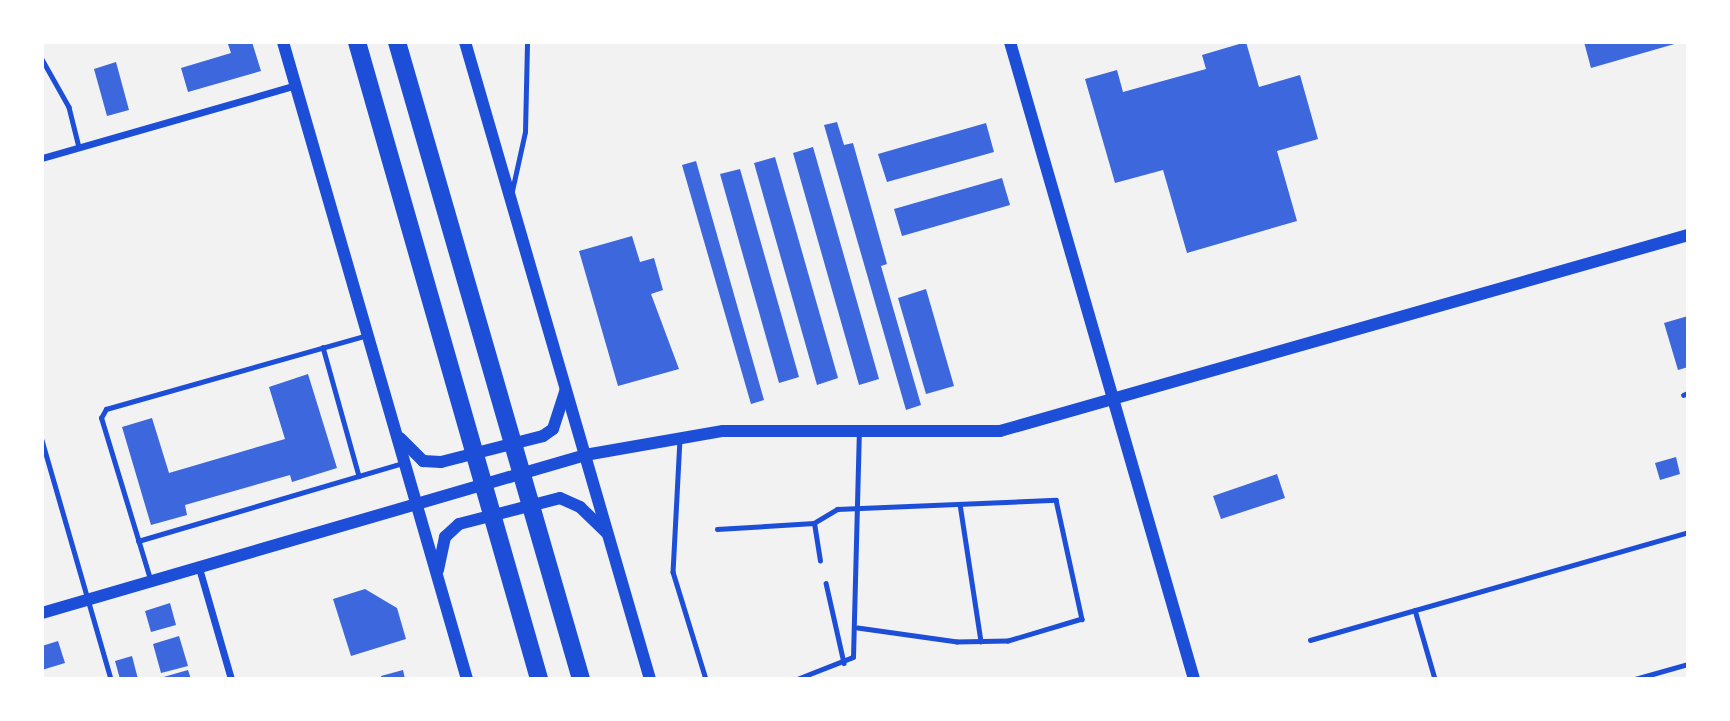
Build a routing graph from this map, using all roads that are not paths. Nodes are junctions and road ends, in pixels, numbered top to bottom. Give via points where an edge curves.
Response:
1 (283, 42) edge
2 (357, 42) edge
3 (397, 42) edge
4 (465, 42) edge
5 (527, 42) edge
6 (1010, 42) edge
7 (42, 59) edge
8 (296, 85) junction
9 (79, 148) junction
10 (42, 158) edge
11 (511, 199) junction
12 (1688, 235) edge
13 (368, 334) junction
14 (323, 347) junction
15 (566, 387) junction
16 (1113, 400) junction
17 (859, 434) junction
18 (397, 435) junction
19 (680, 435) junction
20 (42, 440) edge
21 (585, 455) junction
22 (405, 463) junction
23 (359, 476) junction
24 (416, 503) junction
25 (960, 503) junction
26 (860, 508) junction
27 (814, 523) junction
28 (716, 529) dead end
29 (1688, 532) edge
30 (607, 533) junction
31 (138, 541) junction
32 (820, 561) dead end
33 (199, 568) junction
34 (438, 577) junction
35 (150, 582) junction
36 (825, 583) dead end
37 (88, 600) junction
38 (1415, 610) junction
39 (42, 613) edge
40 (858, 628) junction
41 (1310, 640) dead end
42 (981, 641) junction
43 (845, 663) junction
44 (1688, 664) edge
45 (111, 679) edge
46 (231, 679) edge
47 (467, 679) edge
48 (539, 679) edge
49 (581, 679) edge
50 (650, 679) edge
51 (706, 679) edge
52 (797, 679) edge
53 (1194, 679) edge
54 (1435, 679) edge
55 (1635, 679) edge

1 - 8 main road
2 - 48 highway
3 - 49 highway
4 - 11 main road
5 - 11 lane via 525,132
6 - 16 main road
7 - 9 lane via 69,107
8 - 9 street
8 - 13 main road
9 - 10 street
11 - 15 main road
12 - 16 main road
13 - 14 lane
13 - 18 main road
14 - 23 lane
14 - 31 lane via 106,409 101,418
15 - 18 main road via 562,410 543,436 441,462 423,461
15 - 21 main road
16 - 17 main road via 1000,431
16 - 53 main road
17 - 19 main road
17 - 26 lane
18 - 22 main road
19 - 21 main road
19 - 51 lane via 673,572
20 - 37 lane
21 - 24 main road
21 - 30 main road
22 - 23 lane
22 - 24 main road
23 - 31 lane
24 - 33 main road
24 - 34 main road
25 - 26 lane
25 - 42 lane
25 - 42 lane via 1056,499 1082,619 1008,641
26 - 27 lane via 837,509
26 - 40 lane
27 - 28 lane
27 - 32 lane
29 - 38 lane
30 - 34 main road via 580,507 560,498 459,524 446,537
30 - 50 main road
31 - 35 lane
33 - 35 main road
33 - 46 street
34 - 47 main road
35 - 37 main road
36 - 43 lane
37 - 39 main road
37 - 45 lane
38 - 41 lane
38 - 54 lane
40 - 42 lane
40 - 43 lane via 853,657
43 - 52 lane
44 - 55 lane

